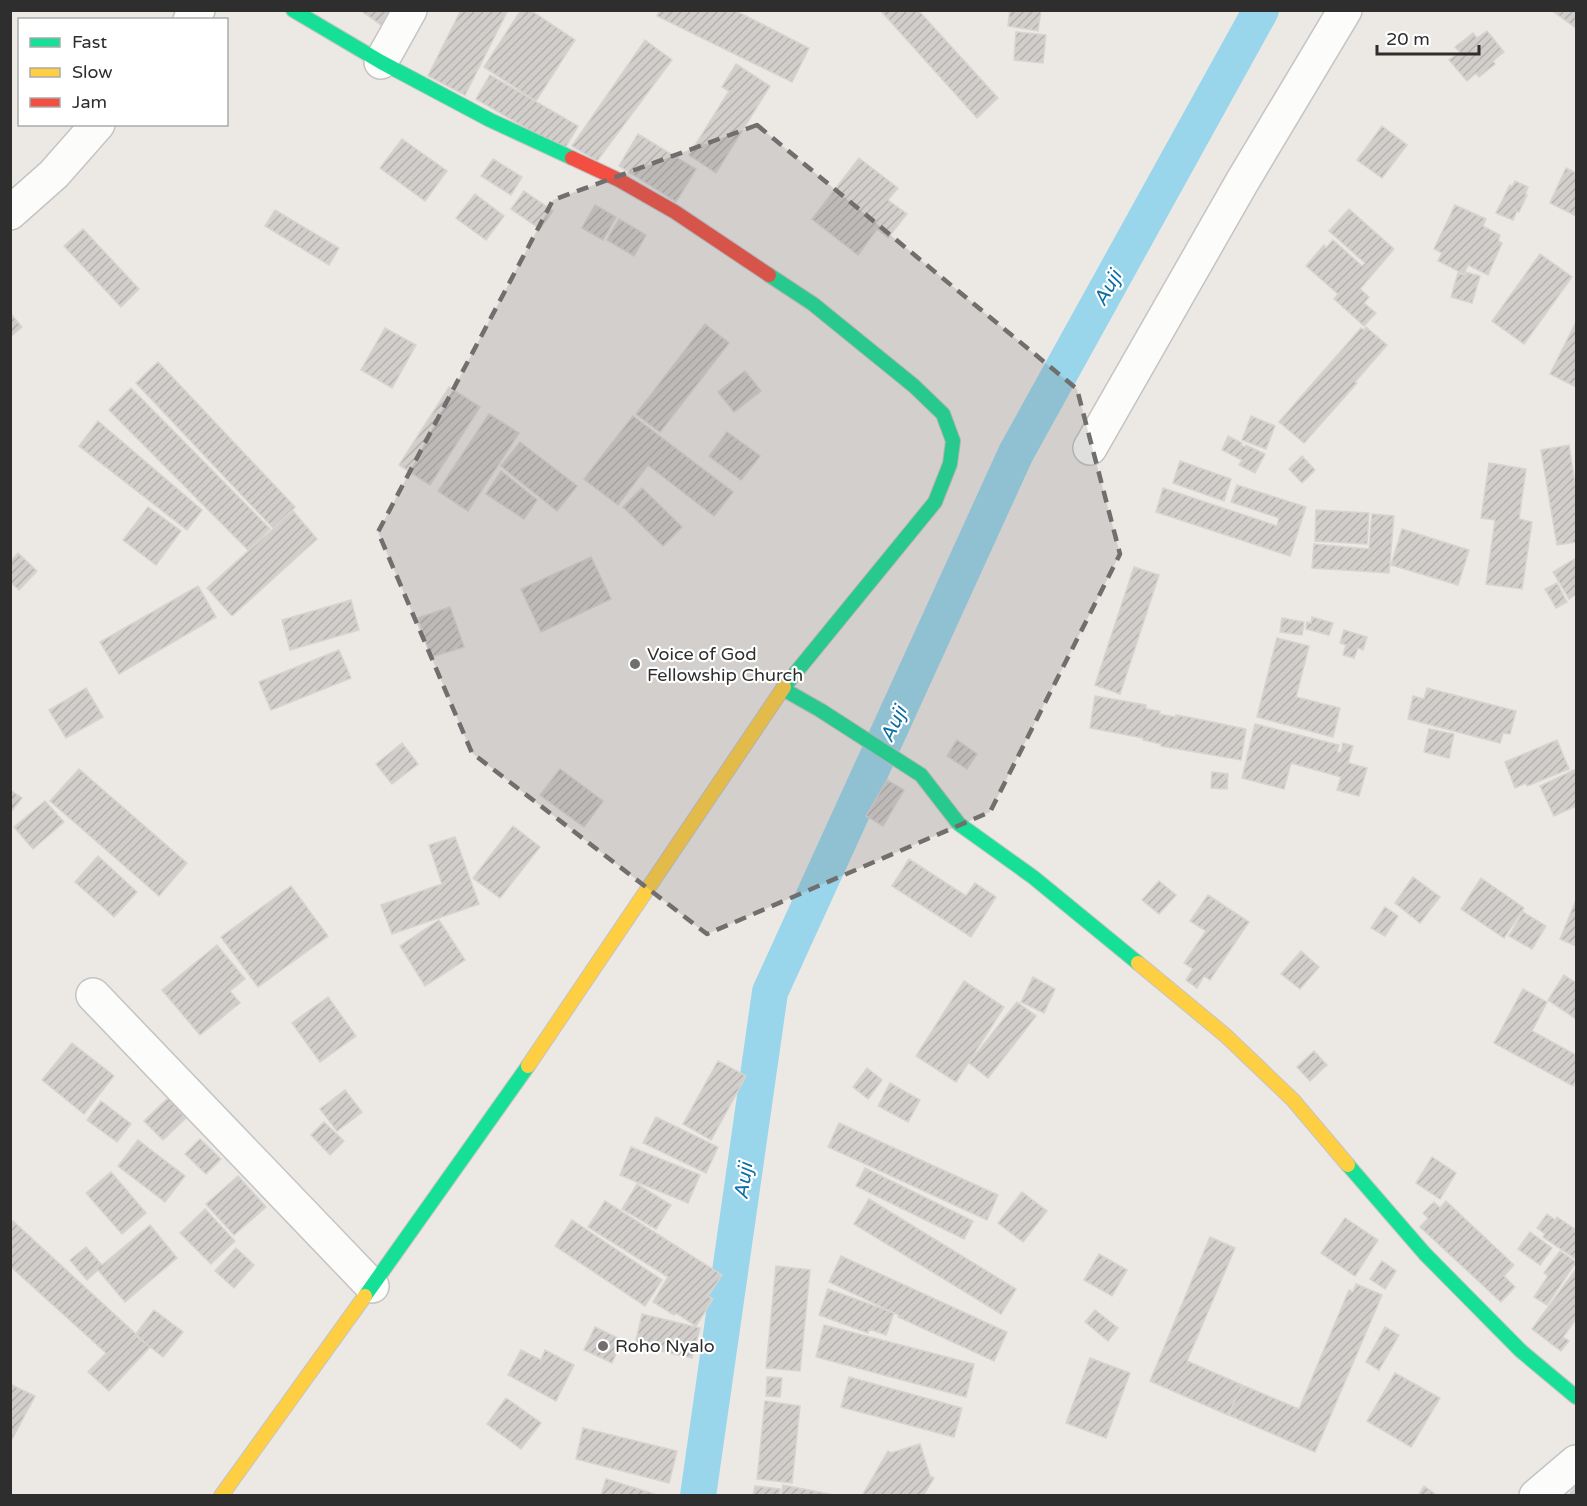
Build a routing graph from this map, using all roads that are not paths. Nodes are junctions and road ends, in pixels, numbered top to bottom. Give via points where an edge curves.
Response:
1 (293, 10) edge
2 (410, 10) edge
3 (1345, 10) edge
4 (381, 62) junction
5 (96, 126) edge
6 (10, 213) edge
7 (1090, 448) dead end
8 (783, 689) junction
9 (93, 995) dead end
10 (372, 1286) junction
11 (1576, 1397) edge
12 (1576, 1462) edge
13 (221, 1496) edge
14 (1536, 1496) edge

1 - 4 street
2 - 4 street
3 - 7 street
4 - 8 street via 490,120 619,180 675,212 813,304 943,414 953,441 950,464 935,502
5 - 6 street via 54,174
8 - 10 street via 502,1104
8 - 11 street via 921,775 959,824 1033,877 1225,1035 1307,1116 1425,1254 1521,1351
9 - 10 street
10 - 13 street
12 - 14 street

